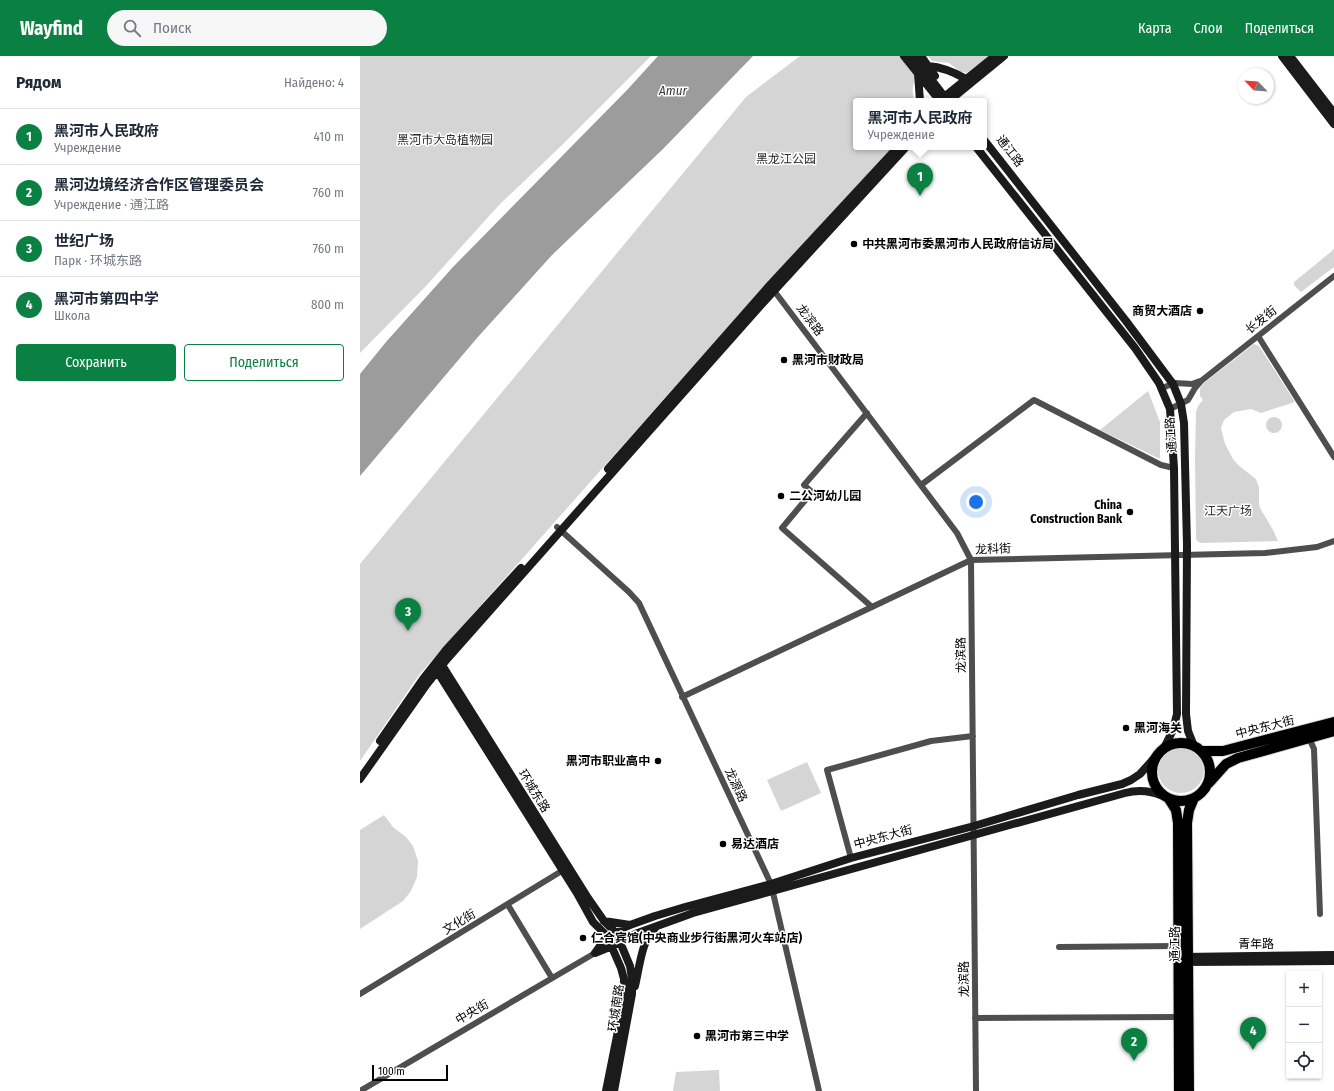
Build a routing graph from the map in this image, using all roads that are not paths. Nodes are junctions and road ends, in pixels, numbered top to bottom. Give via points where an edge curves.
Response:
1 (904, 56) edge
2 (913, 56) edge
3 (921, 56) edge
4 (995, 56) edge
5 (1004, 56) edge
6 (1282, 56) edge
7 (1290, 56) edge
8 (928, 66) junction
9 (918, 74) junction
10 (966, 79) junction
11 (920, 98) edge
12 (945, 98) edge
13 (945, 98) edge
14 (945, 98) edge
15 (947, 98) edge
16 (947, 98) edge
17 (1334, 113) edge
18 (1334, 124) edge
19 (987, 144) edge
20 (895, 150) edge
21 (903, 150) edge
22 (978, 150) edge
23 (1334, 276) edge
24 (772, 288) junction
25 (1258, 336) junction
26 (1201, 381) junction
27 (1173, 384) junction
28 (1162, 388) junction
29 (1181, 404) junction
30 (1170, 409) junction
31 (867, 413) junction
32 (1334, 458) edge
33 (1174, 468) junction
34 (921, 485) junction
35 (559, 529) junction
36 (1334, 541) edge
37 (1187, 555) junction
38 (1175, 556) junction
39 (971, 560) junction
40 (872, 607) junction
41 (437, 666) junction
42 (682, 697) junction
43 (1334, 722) edge
44 (1334, 731) edge
45 (973, 736) junction
46 (1309, 738) junction
47 (1197, 748) junction
48 (1161, 751) junction
49 (360, 770) edge
50 (360, 779) edge
51 (1205, 788) junction
52 (1167, 798) junction
53 (1194, 798) junction
54 (974, 830) junction
55 (851, 858) junction
56 (565, 869) junction
57 (771, 887) junction
58 (508, 905) junction
59 (1320, 914) dead end
60 (604, 921) junction
61 (630, 925) junction
62 (660, 925) junction
63 (615, 932) junction
64 (607, 936) junction
65 (620, 942) junction
66 (612, 946) junction
67 (1178, 946) junction
68 (1059, 947) dead end
69 (595, 953) junction
70 (1334, 955) edge
71 (1183, 959) junction
72 (1334, 961) edge
73 (552, 978) junction
74 (360, 994) edge
75 (629, 1012) junction
76 (1178, 1017) junction
77 (975, 1018) junction
78 (360, 1091) edge
79 (606, 1091) edge
80 (614, 1091) edge
81 (819, 1091) edge
82 (976, 1091) edge
83 (1179, 1091) edge
84 (1189, 1091) edge

1 - 9 main road
2 - 13 main road
3 - 8 main road
4 - 10 main road
5 - 15 main road
6 - 18 main road
7 - 17 main road
8 - 10 main road via 936,66
8 - 14 main road
9 - 11 main road
9 - 12 main road
10 - 16 main road
19 - 27 main road, 通江路
20 - 24 main road
21 - 24 main road
22 - 28 main road, 通江路 via 1135,348
23 - 25 street, 长发街
24 - 31 street, 龙滨路
24 - 35 main road
25 - 26 street, 长发街
25 - 32 street
26 - 27 street, 长发街 via 1192,384
26 - 29 street, 长发街 via 1188,400
27 - 28 street, 长发街
27 - 29 main road, 通江路
28 - 30 main road, 通江路
29 - 30 street, 长发街
29 - 37 main road, 通江路 via 1184,423
30 - 33 main road, 通江路
31 - 34 street, 龙滨路
31 - 40 street via 804,485 812,492 782,528
33 - 34 street via 1161,465 1034,400
33 - 38 main road, 通江路
34 - 39 street, 龙滨路 via 956,533
35 - 41 main road
35 - 42 street, 龙源路 via 639,603
36 - 37 street, 龙科街 via 1317,547 1265,553
37 - 38 street, 龙科街
37 - 47 main road, 通江路 via 1186,714 1188,731
38 - 39 street, 龙科街
38 - 48 main road, 通江路 via 1177,714 1173,730
39 - 40 street, 龙科街
39 - 45 street, 龙滨路
40 - 42 street, 龙科街
41 - 49 main road via 423,679
41 - 50 main road
41 - 56 main road, 环城东路
42 - 57 street, 龙源路
43 - 47 main road, 中央东大街 via 1223,751
44 - 46 main road
45 - 54 street, 龙滨路
45 - 55 street via 931,741 827,770
46 - 51 main road via 1238,758 1226,764
46 - 59 street via 1314,749
47 - 48 main road via 1179,743
47 - 51 main road via 1206,757 1209,765 1209,781
48 - 52 main road via 1154,762 1152,778
48 - 54 main road, 中央东大街 via 1140,774 1127,782 1078,795
51 - 53 main road
52 - 53 main road via 1182,801
52 - 54 main road, 中央东大街 via 1145,790 1133,790
52 - 67 main road, 通江路 via 1176,810 1178,823
53 - 71 main road, 通江路 via 1187,823
54 - 55 main road, 中央东大街
54 - 57 main road, 中央东大街
54 - 77 street, 龙滨路
55 - 57 main road, 中央东大街
56 - 58 street, 文化街
56 - 60 main road, 环城东路
56 - 64 main road, 环城东路 via 594,922
57 - 61 main road, 中央东大街 via 685,907
57 - 62 main road, 中央东大街
57 - 81 street, 龙源路
58 - 73 street
58 - 74 street, 文化街
60 - 61 main road
60 - 63 main road, 环城东路
61 - 63 main road, 中央东大街
62 - 65 main road, 中央东大街
62 - 75 main road via 652,931 645,945
63 - 64 main road, 中央东大街
63 - 65 main road, 环城南路
64 - 66 main road, 环城南路
64 - 69 main road
65 - 66 main road, 中央东大街
65 - 75 main road, 环城南路 via 632,978
66 - 69 main road, 中央东大街
66 - 79 main road, 环城南路 via 624,979 624,993
67 - 68 street
67 - 71 main road, 通江路
69 - 73 street, 中央街
70 - 71 main road, 青年路
71 - 72 main road, 青年路
71 - 76 main road, 通江路
71 - 84 main road, 通江路
73 - 78 street, 中央街
75 - 80 main road, 环城南路
76 - 77 street
76 - 83 main road, 通江路
77 - 82 street, 龙滨路

